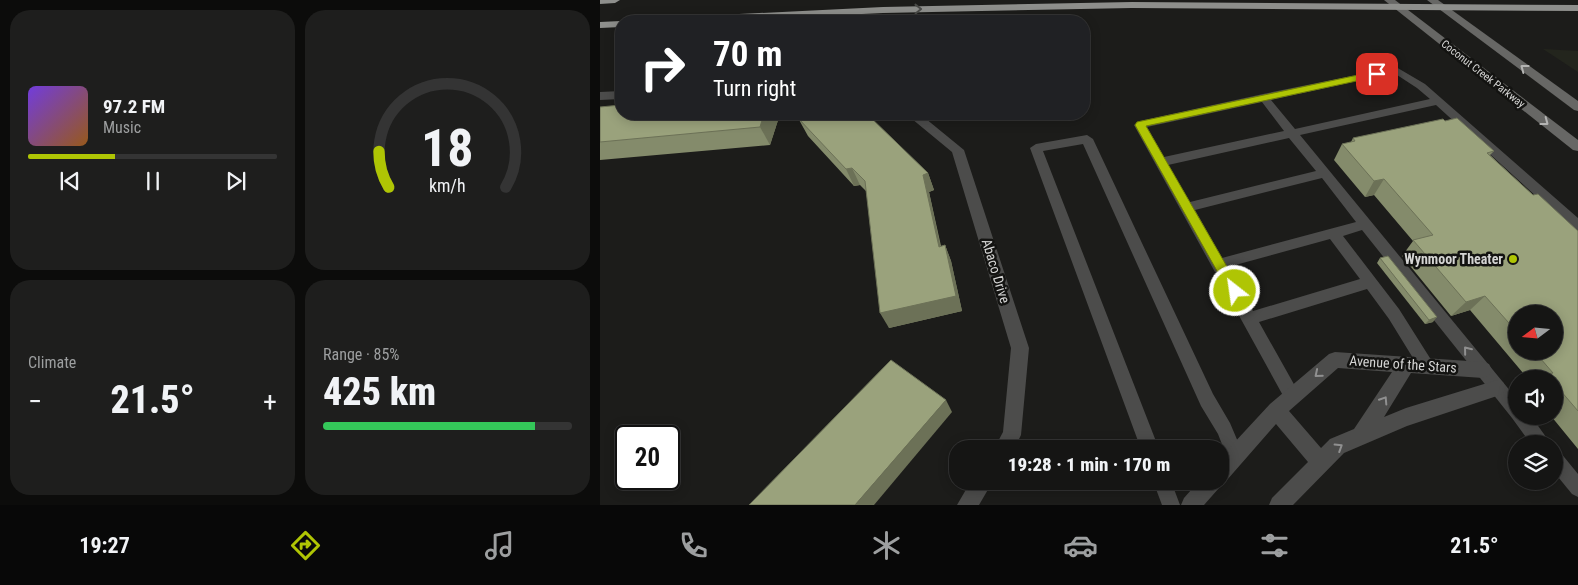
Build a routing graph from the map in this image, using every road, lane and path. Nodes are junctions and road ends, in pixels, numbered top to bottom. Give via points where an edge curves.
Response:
1 (616, 0) edge
2 (1389, 0) edge
3 (1432, 0) edge
4 (600, 1) edge
5 (1578, 8) edge
6 (781, 15) edge
7 (615, 24) edge
8 (600, 25) edge
9 (615, 95) edge
10 (600, 96) edge
11 (1263, 97) junction
12 (1438, 101) junction
13 (1578, 107) edge
14 (920, 120) edge
15 (1292, 133) junction
16 (1578, 147) edge
17 (1161, 162) junction
18 (1325, 173) junction
19 (1187, 207) junction
20 (1366, 224) junction
21 (1578, 226) edge
22 (1333, 233) junction
23 (1219, 264) junction
24 (1370, 282) junction
25 (1250, 318) junction
26 (1407, 364) junction
27 (1427, 366) junction
28 (1483, 370) junction
29 (1497, 388) junction
30 (1292, 396) junction
31 (1508, 401) edge
32 (1276, 410) junction
33 (1527, 425) edge
34 (1535, 435) edge
35 (1361, 436) junction
36 (1009, 440) edge
37 (1147, 440) edge
38 (1228, 440) edge
39 (1229, 441) edge
40 (1235, 456) junction
41 (1320, 462) junction
42 (1229, 463) edge
43 (1563, 469) edge
44 (1578, 488) edge
45 (976, 490) edge
46 (1165, 490) edge
47 (1204, 490) edge
48 (967, 505) edge
49 (1171, 505) edge
50 (1191, 505) edge
51 (1280, 505) edge

1 - 4 highway
2 -> 16 main road, Coconut Creek Parkway
13 -> 3 main road
6 -> 5 highway via 1132,5
7 - 8 highway
9 - 10 street
11 - 12 lane via 1396,70
11 - 15 lane
11 - 17 lane via 1140,125
12 - 15 lane
12 - 21 lane
14 - 36 street, Abaco Drive via 958,150 1020,348
15 - 17 lane
15 - 18 lane
17 - 19 lane
18 - 19 lane
18 - 20 lane
19 - 23 lane
20 - 22 lane
28 -> 20 lane
22 - 23 lane
22 - 24 lane
23 - 25 lane
24 - 25 lane
24 - 27 lane
25 - 30 lane
26 - 27 street, Avenue of the Stars
26 -> 30 street, Avenue of the Stars via 1335,360
35 -> 26 street
27 - 28 street, Avenue of the Stars
28 - 29 lane
29 - 31 lane
29 - 35 street via 1406,417
30 - 32 street, Avenue of the Stars
32 - 40 street, Avenue of the Stars
32 - 41 street
33 - 34 lane
41 -> 35 street via 1337,446
37 - 38 lane via 1036,148 1087,138 1206,400
39 - 40 lane
40 - 42 street, Avenue of the Stars
41 - 51 street
43 - 44 lane
45 - 48 street
46 - 49 lane
47 - 50 street

